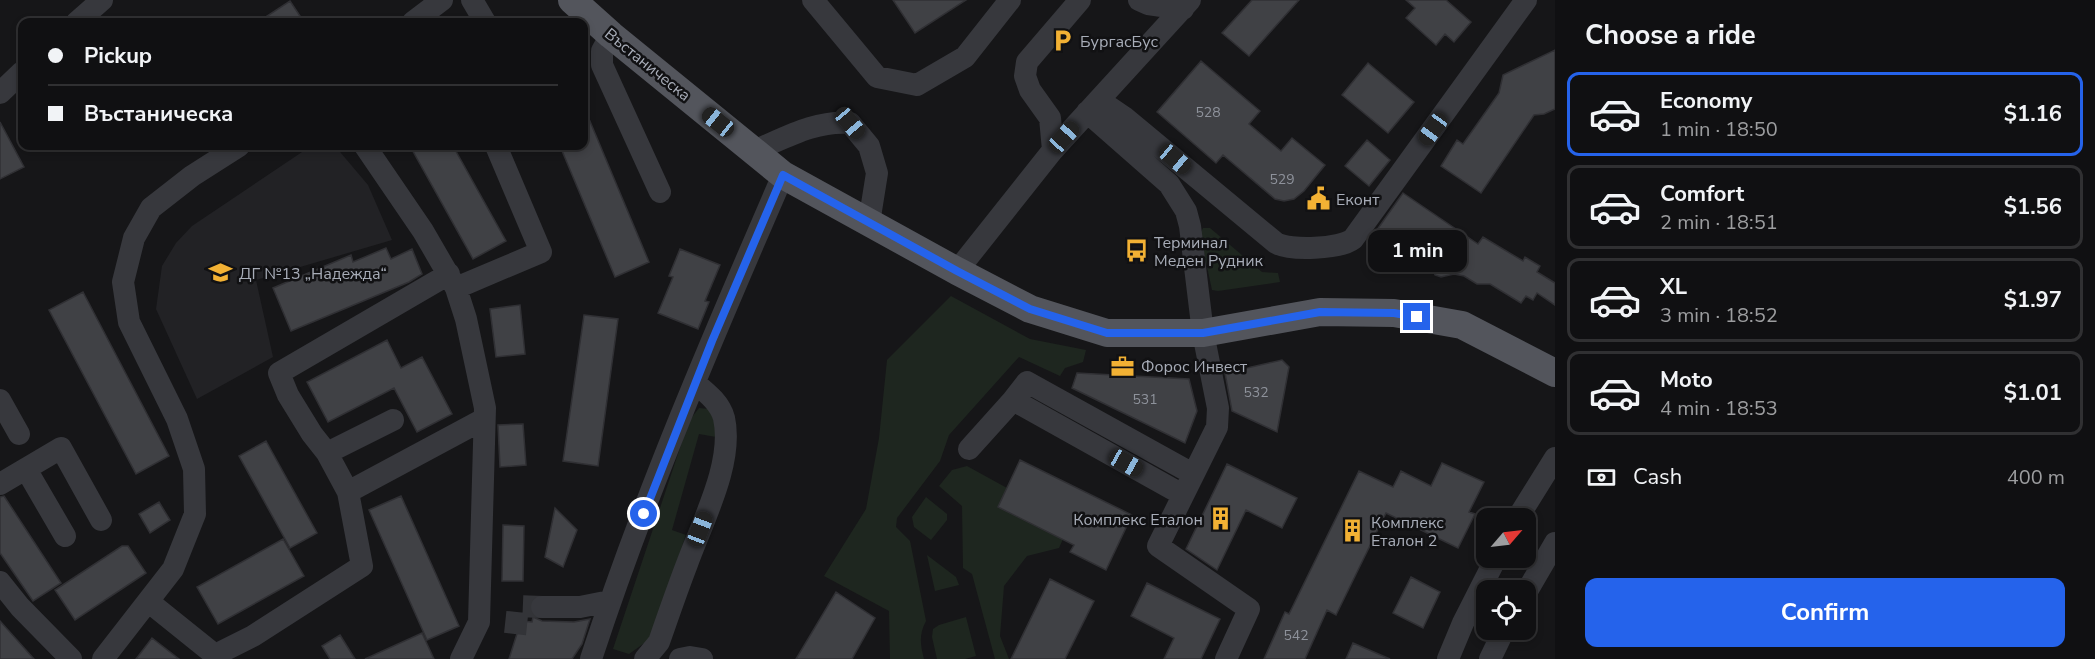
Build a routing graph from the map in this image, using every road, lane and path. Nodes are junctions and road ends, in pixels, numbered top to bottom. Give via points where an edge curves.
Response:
1 (102, 0) edge
2 (442, 0) edge
3 (472, 0) edge
4 (572, 0) edge
5 (813, 0) edge
6 (1010, 0) edge
7 (1080, 0) edge
8 (1139, 0) edge
9 (1526, 0) edge
10 (1186, 4) edge
11 (82, 18) edge
12 (418, 18) edge
13 (483, 18) edge
14 (611, 35) junction
15 (18, 76) edge
16 (0, 93) edge
17 (1093, 106) junction
18 (233, 150) edge
19 (368, 150) edge
20 (498, 150) edge
21 (1053, 150) junction
22 (754, 151) junction
23 (783, 175) junction
24 (660, 192) dead end
25 (869, 223) junction
26 (957, 271) junction
27 (453, 281) junction
28 (1203, 333) junction
29 (1555, 373) edge
30 (695, 383) junction
31 (0, 400) edge
32 (1013, 400) junction
33 (484, 418) junction
34 (393, 420) dead end
35 (19, 434) dead end
36 (969, 449) dead end
37 (327, 453) junction
38 (1555, 458) edge
39 (26, 469) junction
40 (1193, 474) junction
41 (0, 484) edge
42 (348, 492) junction
43 (1183, 495) junction
44 (1523, 508) edge
45 (101, 520) dead end
46 (65, 536) dead end
47 (1555, 543) edge
48 (1491, 568) edge
49 (1534, 580) edge
50 (0, 582) edge
51 (610, 601) junction
52 (149, 602) junction
53 (542, 607) tunnel mouth
54 (1499, 640) edge
55 (217, 657) edge
56 (71, 659) edge
57 (103, 659) edge
58 (461, 659) edge
59 (591, 659) edge
60 (645, 659) edge
61 (680, 659) edge
62 (702, 659) edge
63 (1226, 659) edge
64 (1448, 659) edge
65 (1490, 659) edge

1 - 11 street
2 - 12 street
3 - 13 street
4 - 14 main road, Въстаническа
5 - 6 street via 877,76 917,85 966,57
7 - 21 street via 1027,62 1025,76 1030,90 1050,118
8 - 10 street via 1148,4
9 - 17 street via 1347,244 1288,248 1276,243 1124,117
10 - 17 street
14 - 22 main road, Въстаническа
14 - 24 street via 602,51 602,65
15 - 16 street
17 - 21 street
17 - 28 street via 1179,198 1190,226
18 - 52 street via 151,208 134,238 123,282 129,322 177,420 194,469 195,514 173,569
19 - 27 street
20 - 27 street via 541,252
21 - 26 street
22 - 23 main road, Въстаническа
22 - 25 street via 806,129 834,122 850,123 869,146 877,173
23 - 25 main road, Въстаническа
23 - 30 street
25 - 26 main road, Въстаническа
26 - 28 main road, Въстаническа via 1030,309 1107,333
27 - 33 street via 466,319
27 - 37 street via 279,374
28 - 29 main road, Въстаническа via 1320,312 1394,313 1462,325
28 - 40 street via 1218,408 1217,427
30 - 51 street
30 - 60 street via 712,397 723,415 724,457 659,642
31 - 35 street
32 - 36 street
32 - 40 street via 1027,382
32 - 43 street
33 - 42 street
33 - 58 street via 479,622
34 - 37 street
37 - 42 street
38 - 44 street
39 - 41 street
39 - 45 street via 61,448
39 - 46 street
40 - 43 street
42 - 55 street via 362,566
43 - 63 street via 1158,546 1250,609
47 - 49 street
48 - 64 street
50 - 56 street
51 - 53 street via 580,607
51 - 59 street
52 - 55 street
52 - 57 street
54 - 65 street
61 - 62 street

